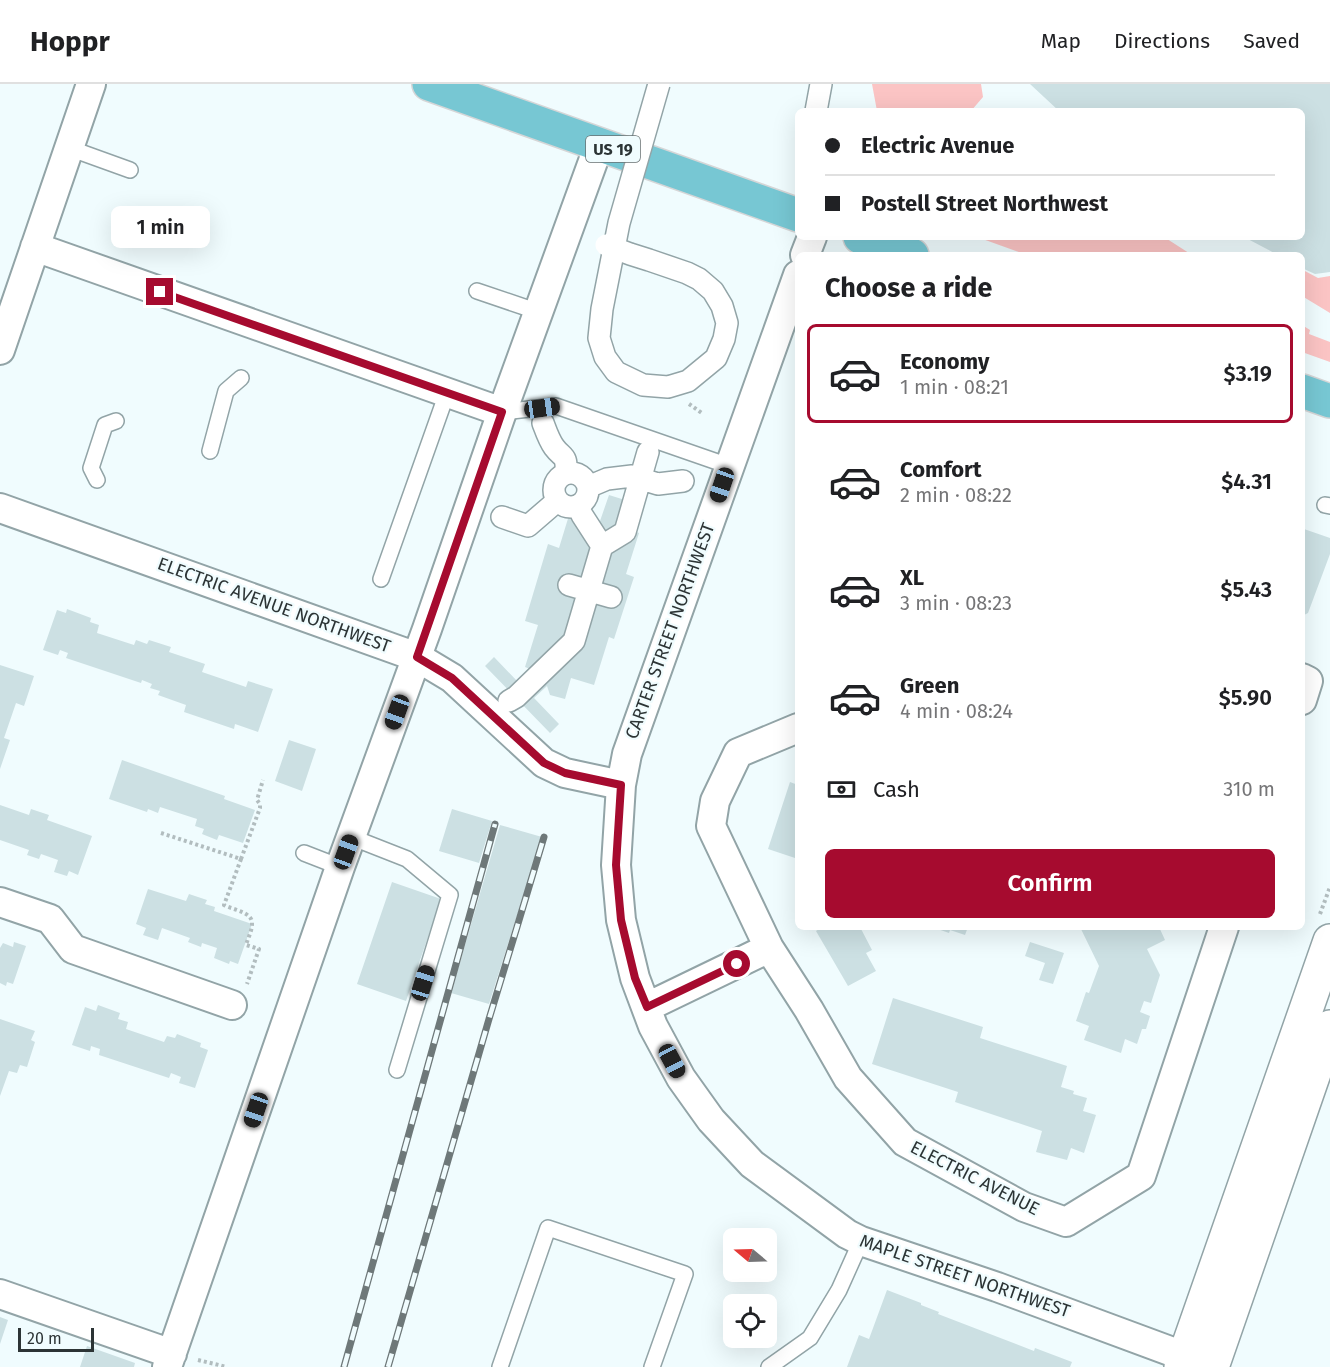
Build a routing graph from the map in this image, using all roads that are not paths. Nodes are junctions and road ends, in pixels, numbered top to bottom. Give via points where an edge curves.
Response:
1 (91, 84) edge
2 (429, 84) edge
3 (659, 84) edge
4 (821, 84) edge
5 (817, 108) edge
6 (600, 145) junction
7 (69, 148) junction
8 (130, 170) dead end
9 (795, 214) edge
10 (869, 240) edge
11 (606, 245) dead end
12 (35, 247) junction
13 (903, 252) edge
14 (795, 283) edge
15 (477, 291) dead end
16 (539, 312) junction
17 (0, 350) edge
18 (241, 378) dead end
19 (1305, 392) edge
20 (447, 393) junction
21 (1330, 401) edge
22 (502, 412) junction
23 (116, 422) dead end
24 (543, 423) dead end
25 (210, 451) dead end
26 (648, 452) dead end
27 (729, 466) junction
28 (566, 473) junction
29 (97, 480) dead end
30 (683, 482) dead end
31 (588, 487) junction
32 (557, 501) junction
33 (578, 506) junction
34 (0, 508) edge
35 (502, 517) dead end
36 (602, 546) junction
37 (381, 579) dead end
38 (579, 588) junction
39 (611, 597) dead end
40 (417, 657) junction
41 (509, 701) dead end
42 (795, 729) edge
43 (621, 785) junction
44 (351, 837) junction
45 (304, 853) dead end
46 (340, 867) junction
47 (0, 903) edge
48 (1223, 930) edge
49 (1330, 941) edge
50 (769, 948) junction
51 (240, 994) road end
52 (647, 1007) junction
53 (1330, 1027) edge
54 (397, 1070) dead end
55 (861, 1241) junction
56 (0, 1294) edge
57 (170, 1360) edge
58 (1198, 1364) edge
59 (500, 1367) edge
60 (652, 1367) edge
61 (769, 1367) edge

1 - 7 street
2 - 6 main road, US 19
3 - 11 street, bridge via 619,223 615,245 613,255 604,298 602,309 599,338 605,357 616,372 643,385 668,387 688,381 716,358 724,339 727,323 713,291 687,273 622,251 614,248
4 - 5 street
6 - 9 main road, US 19
6 - 16 street
7 - 8 lane
7 - 12 street
10 - 13 main road
12 - 17 street
12 - 20 street
14 - 27 street, CARTER STREET NORTHWEST
15 - 16 lane
16 - 22 street
18 - 25 lane via 226,391
19 - 21 main road
20 - 22 street
20 - 37 lane
22 - 27 lane via 556,406
22 - 40 street
23 - 29 lane via 105,425 91,468
24 - 28 street via 567,463
26 - 36 street via 625,532
27 - 43 street, CARTER STREET NORTHWEST via 627,754
28 - 31 street via 578,474
28 - 32 street via 554,485
30 - 31 street via 607,479
31 - 33 street via 586,498
32 - 33 street via 567,507
32 - 35 street via 528,526
33 - 36 street
34 - 40 street, ELECTRIC AVENUE NORTHWEST
36 - 38 street
38 - 39 street
38 - 41 street via 574,641
40 - 43 street, ELECTRIC AVENUE NORTHWEST via 452,678 544,763 565,773
40 - 44 street
42 - 50 street via 738,753 715,801 711,826
43 - 52 street, MAPLE STREET NORTHWEST via 616,865 621,920 635,978
44 - 46 street
44 - 54 lane via 407,859 450,895
45 - 46 lane
46 - 57 street
47 - 51 street via 50,919 73,949
48 - 50 street, ELECTRIC AVENUE via 1141,1176 1066,1222 1024,1207 905,1142 848,1078
49 - 58 street
50 - 52 street
52 - 55 street, MAPLE STREET NORTHWEST via 681,1078 711,1120 752,1164
53 - 58 street
55 - 58 street, MAPLE STREET NORTHWEST via 997,1287
55 - 61 lane via 839,1290 810,1338
56 - 57 street
59 - 60 lane via 548,1228 685,1274

